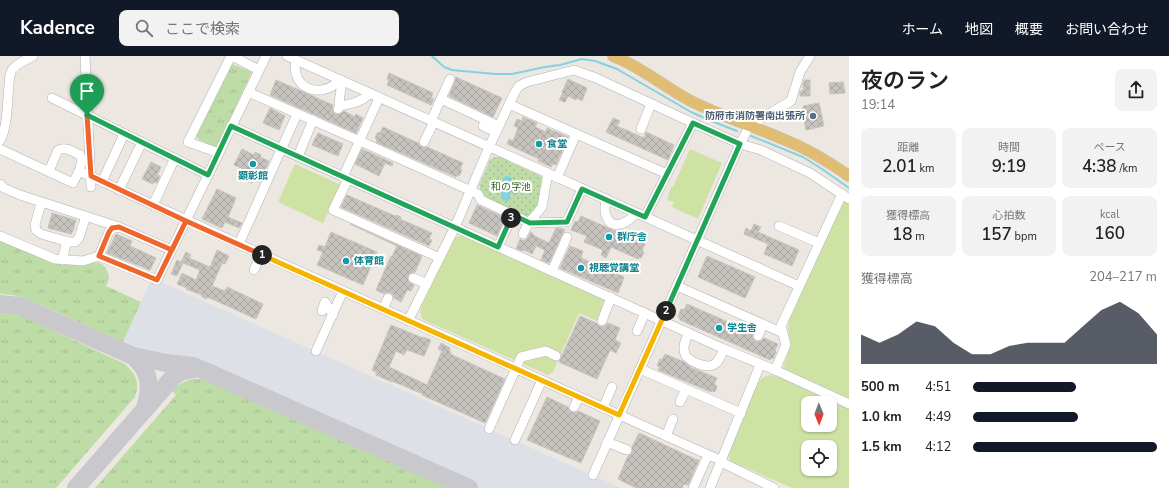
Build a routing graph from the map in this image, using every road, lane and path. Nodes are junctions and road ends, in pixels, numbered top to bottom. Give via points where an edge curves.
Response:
1 (33, 56) edge
2 (85, 56) edge
3 (231, 56) edge
4 (266, 56) edge
5 (613, 56) edge
6 (810, 56) edge
7 (292, 58) edge
8 (259, 70) junction
9 (450, 78) dead end
10 (341, 80) junction
11 (248, 92) junction
12 (370, 93) junction
13 (52, 98) dead end
14 (379, 98) junction
15 (441, 100) junction
16 (509, 104) junction
17 (651, 104) junction
18 (206, 112) dead end
19 (297, 114) junction
20 (87, 115) junction
21 (313, 120) junction
22 (432, 122) junction
23 (693, 123) junction
24 (750, 125) junction
25 (231, 126) junction
26 (483, 126) dead end
27 (497, 129) junction
28 (641, 129) dead end
29 (124, 134) junction
30 (576, 134) junction
31 (0, 141) edge
32 (360, 141) junction
33 (142, 142) junction
34 (424, 142) dead end
35 (209, 143) dead end
36 (740, 144) junction
37 (489, 147) junction
38 (0, 149) edge
39 (281, 149) junction
40 (219, 153) junction
41 (298, 156) junction
42 (498, 157) dead end
43 (175, 158) junction
44 (49, 171) junction
45 (80, 171) junction
46 (667, 174) junction
47 (208, 175) junction
48 (91, 176) junction
49 (553, 176) junction
50 (849, 176) edge
51 (346, 178) junction
52 (102, 182) junction
53 (0, 184) edge
54 (91, 187) dead end
55 (582, 189) junction
56 (119, 190) junction
57 (470, 191) junction
58 (846, 197) edge
59 (606, 199) junction
60 (41, 202) junction
61 (488, 204) junction
62 (153, 205) junction
63 (636, 213) junction
64 (513, 215) junction
65 (86, 216) junction
66 (645, 217) junction
67 (186, 221) junction
68 (529, 222) junction
69 (779, 226) dead end
70 (119, 227) junction
71 (455, 227) junction
72 (523, 234) dead end
73 (0, 236) edge
74 (566, 237) dead end
75 (808, 238) junction
76 (698, 240) junction
77 (67, 241) junction
78 (819, 243) junction
79 (239, 244) junction
80 (498, 247) junction
81 (804, 248) dead end
82 (172, 250) junction
83 (261, 254) junction
84 (99, 256) junction
85 (440, 258) junction
86 (62, 260) junction
87 (254, 270) dead end
88 (552, 271) junction
89 (413, 278) dead end
90 (427, 284) junction
91 (677, 286) junction
92 (799, 286) junction
93 (343, 291) junction
94 (611, 297) junction
95 (388, 298) dead end
96 (383, 309) junction
97 (322, 311) dead end
98 (645, 313) junction
99 (332, 314) junction
100 (662, 320) junction
101 (408, 321) junction
102 (602, 321) dead end
103 (763, 325) junction
104 (636, 330) dead end
105 (689, 333) junction
106 (783, 333) junction
107 (758, 336) dead end
108 (724, 349) junction
109 (316, 351) dead end
110 (556, 356) dead end
111 (760, 365) junction
112 (516, 369) junction
113 (640, 369) junction
114 (774, 370) junction
115 (542, 380) junction
116 (612, 387) dead end
117 (686, 389) junction
118 (579, 397) junction
119 (680, 402) dead end
120 (849, 404) edge
121 (574, 407) dead end
122 (603, 408) junction
123 (740, 413) junction
124 (619, 415) junction
125 (673, 419) dead end
126 (489, 429) dead end
127 (666, 436) junction
128 (515, 440) dead end
129 (607, 442) junction
130 (627, 450) dead end
131 (708, 455) junction
132 (721, 462) junction
133 (593, 475) dead end
134 (693, 488) edge
135 (710, 488) edge
136 (774, 488) edge

1 - 31 street via 11,71 4,132
2 - 20 street
3 - 8 street
3 - 40 street via 188,142
4 - 8 street
5 - 24 main road via 688,99
6 - 24 street via 800,72 791,101
7 - 10 street
7 - 10 street via 298,79 304,87 312,91 330,88
8 - 11 street
9 - 15 street
10 - 12 street
10 - 12 street via 339,107 363,99
11 - 19 street
11 - 25 street
12 - 14 street
13 - 20 street
14 - 22 street
14 - 32 street
15 - 22 street
15 - 27 street
16 - 17 street via 519,86 574,70
16 - 27 street
16 - 30 street
17 - 23 street
17 - 28 street
18 - 35 path via 220,119
19 - 21 street
19 - 39 street
20 - 29 street
20 - 48 street
21 - 32 street
21 - 41 street
22 - 34 street
22 - 37 street
23 - 36 street
23 - 46 street
24 - 36 street
24 - 50 main road via 787,140
25 - 39 street
25 - 40 street
26 - 27 street
27 - 37 street
29 - 33 street
29 - 52 street
30 - 46 street
30 - 49 street
32 - 51 street
32 - 57 street
33 - 43 street
33 - 56 street
36 - 58 street via 761,150 810,173
36 - 76 street
37 - 49 street
37 - 57 street
38 - 44 street
39 - 41 street
39 - 79 street
40 - 47 street
41 - 51 street
42 - 61 path via 499,174 492,185 494,191
43 - 47 street
43 - 62 street
44 - 45 street via 73,183
44 - 45 street via 61,148 80,155
45 - 48 street
46 - 66 street
47 - 67 street
48 - 52 street
48 - 54 street
49 - 55 street
49 - 68 street via 547,178 542,207
51 - 71 street
51 - 85 street via 333,210
52 - 56 street
53 - 60 street via 20,196
55 - 59 street
55 - 68 street via 567,222
56 - 62 street
57 - 61 street via 478,194 481,200
57 - 71 street
58 - 78 street
59 - 63 street
59 - 63 street via 605,214 614,225 625,223
60 - 65 street
60 - 77 street via 36,230 41,234
61 - 64 street
62 - 67 street
63 - 66 street
64 - 68 street
64 - 80 street
65 - 70 street
65 - 77 street via 79,238 75,242
66 - 76 street
67 - 79 street
67 - 82 street
68 - 72 street
69 - 75 street
70 - 82 street
70 - 84 street via 112,228 109,232
71 - 80 street
71 - 85 street
73 - 86 street
74 - 88 street
75 - 78 street
75 - 81 street
76 - 91 street
76 - 92 street
77 - 86 street
78 - 92 street
79 - 83 street
80 - 88 street
82 - 84 street via 157,280
83 - 87 street
83 - 93 street
84 - 86 street via 83,261
85 - 90 street
88 - 94 street
89 - 90 street
90 - 101 street
91 - 100 street
91 - 103 street via 726,312
92 - 106 street via 781,326
93 - 96 street
93 - 99 street
94 - 98 street
94 - 102 street
95 - 96 street
96 - 101 street
97 - 99 street via 325,302
98 - 100 street
98 - 104 street
99 - 109 street
100 - 105 street
100 - 113 street
101 - 112 street
103 - 106 street
103 - 107 street
105 - 108 street
105 - 108 street via 684,348 685,354 704,366 716,363
106 - 114 street via 786,345
108 - 111 street
110 - 112 street via 546,351 521,356
111 - 114 street
111 - 123 street
112 - 115 street
112 - 126 street
113 - 117 street
113 - 124 street
114 - 120 street
115 - 118 street
115 - 128 street via 539,397 532,413
116 - 122 street
117 - 119 street
117 - 123 street
118 - 121 street
118 - 122 street
122 - 124 street
123 - 132 street
124 - 127 street
124 - 129 street
125 - 127 street
127 - 131 street
129 - 130 street
129 - 133 street
131 - 132 street
131 - 134 street
132 - 135 street
132 - 136 street

